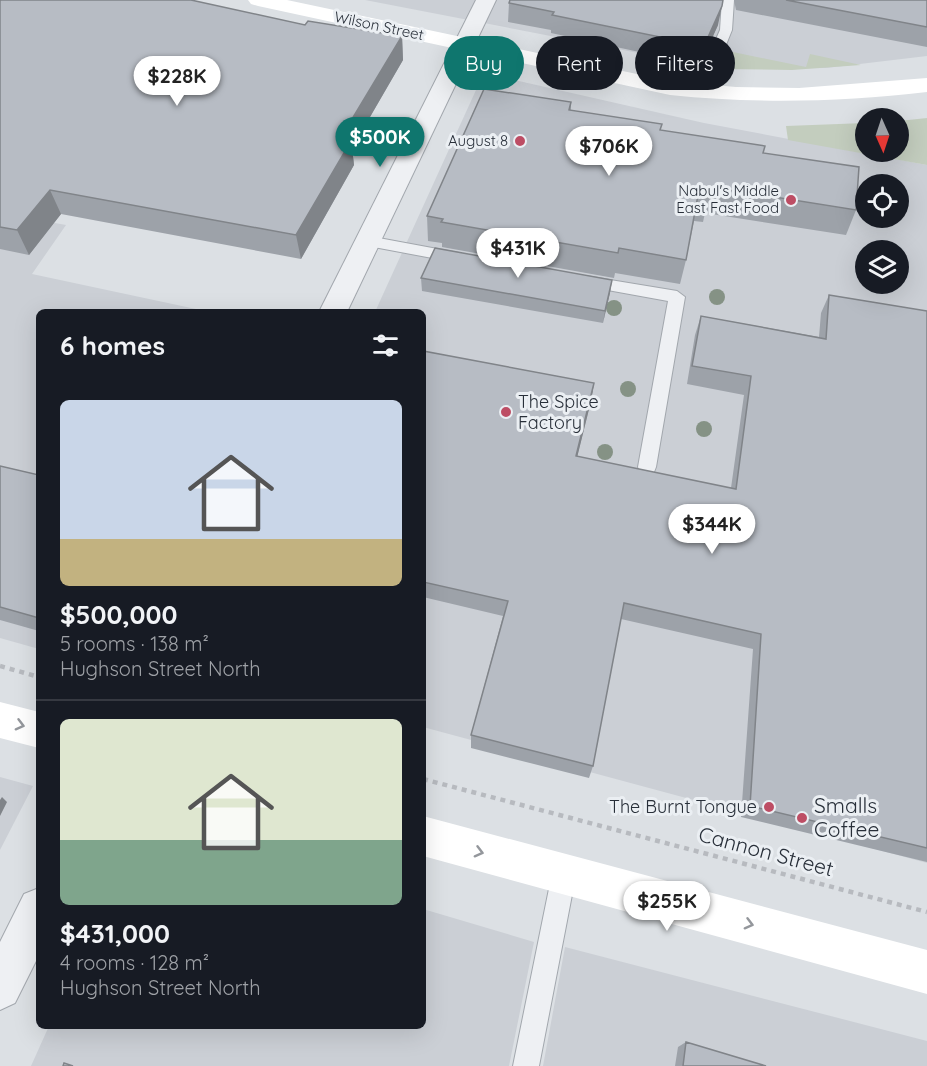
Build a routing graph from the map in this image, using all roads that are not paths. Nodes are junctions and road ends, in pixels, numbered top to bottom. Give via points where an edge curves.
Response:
1 (258, 0) edge
2 (486, 0) edge
3 (728, 0) edge
4 (469, 36) edge
5 (444, 40) edge
6 (524, 57) edge
7 (927, 85) edge
8 (444, 87) edge
9 (700, 92) junction
10 (368, 241) junction
11 (471, 260) edge
12 (574, 279) edge
13 (334, 309) edge
14 (647, 466) dead end
15 (0, 720) edge
16 (36, 729) edge
17 (426, 837) edge
18 (564, 874) junction
19 (36, 915) edge
20 (927, 972) edge
21 (0, 988) edge
22 (526, 1066) edge

1 - 5 main road, Wilson Street
2 - 4 street
3 - 9 lane via 726,30
6 - 9 main road, Wilson Street
7 - 9 main road, Wilson Street via 803,96
8 - 10 street
10 - 11 lane
10 - 13 street
12 - 14 lane via 677,297
15 -> 16 main road
17 -> 18 main road
18 -> 20 main road
18 - 22 lane
19 - 21 street

